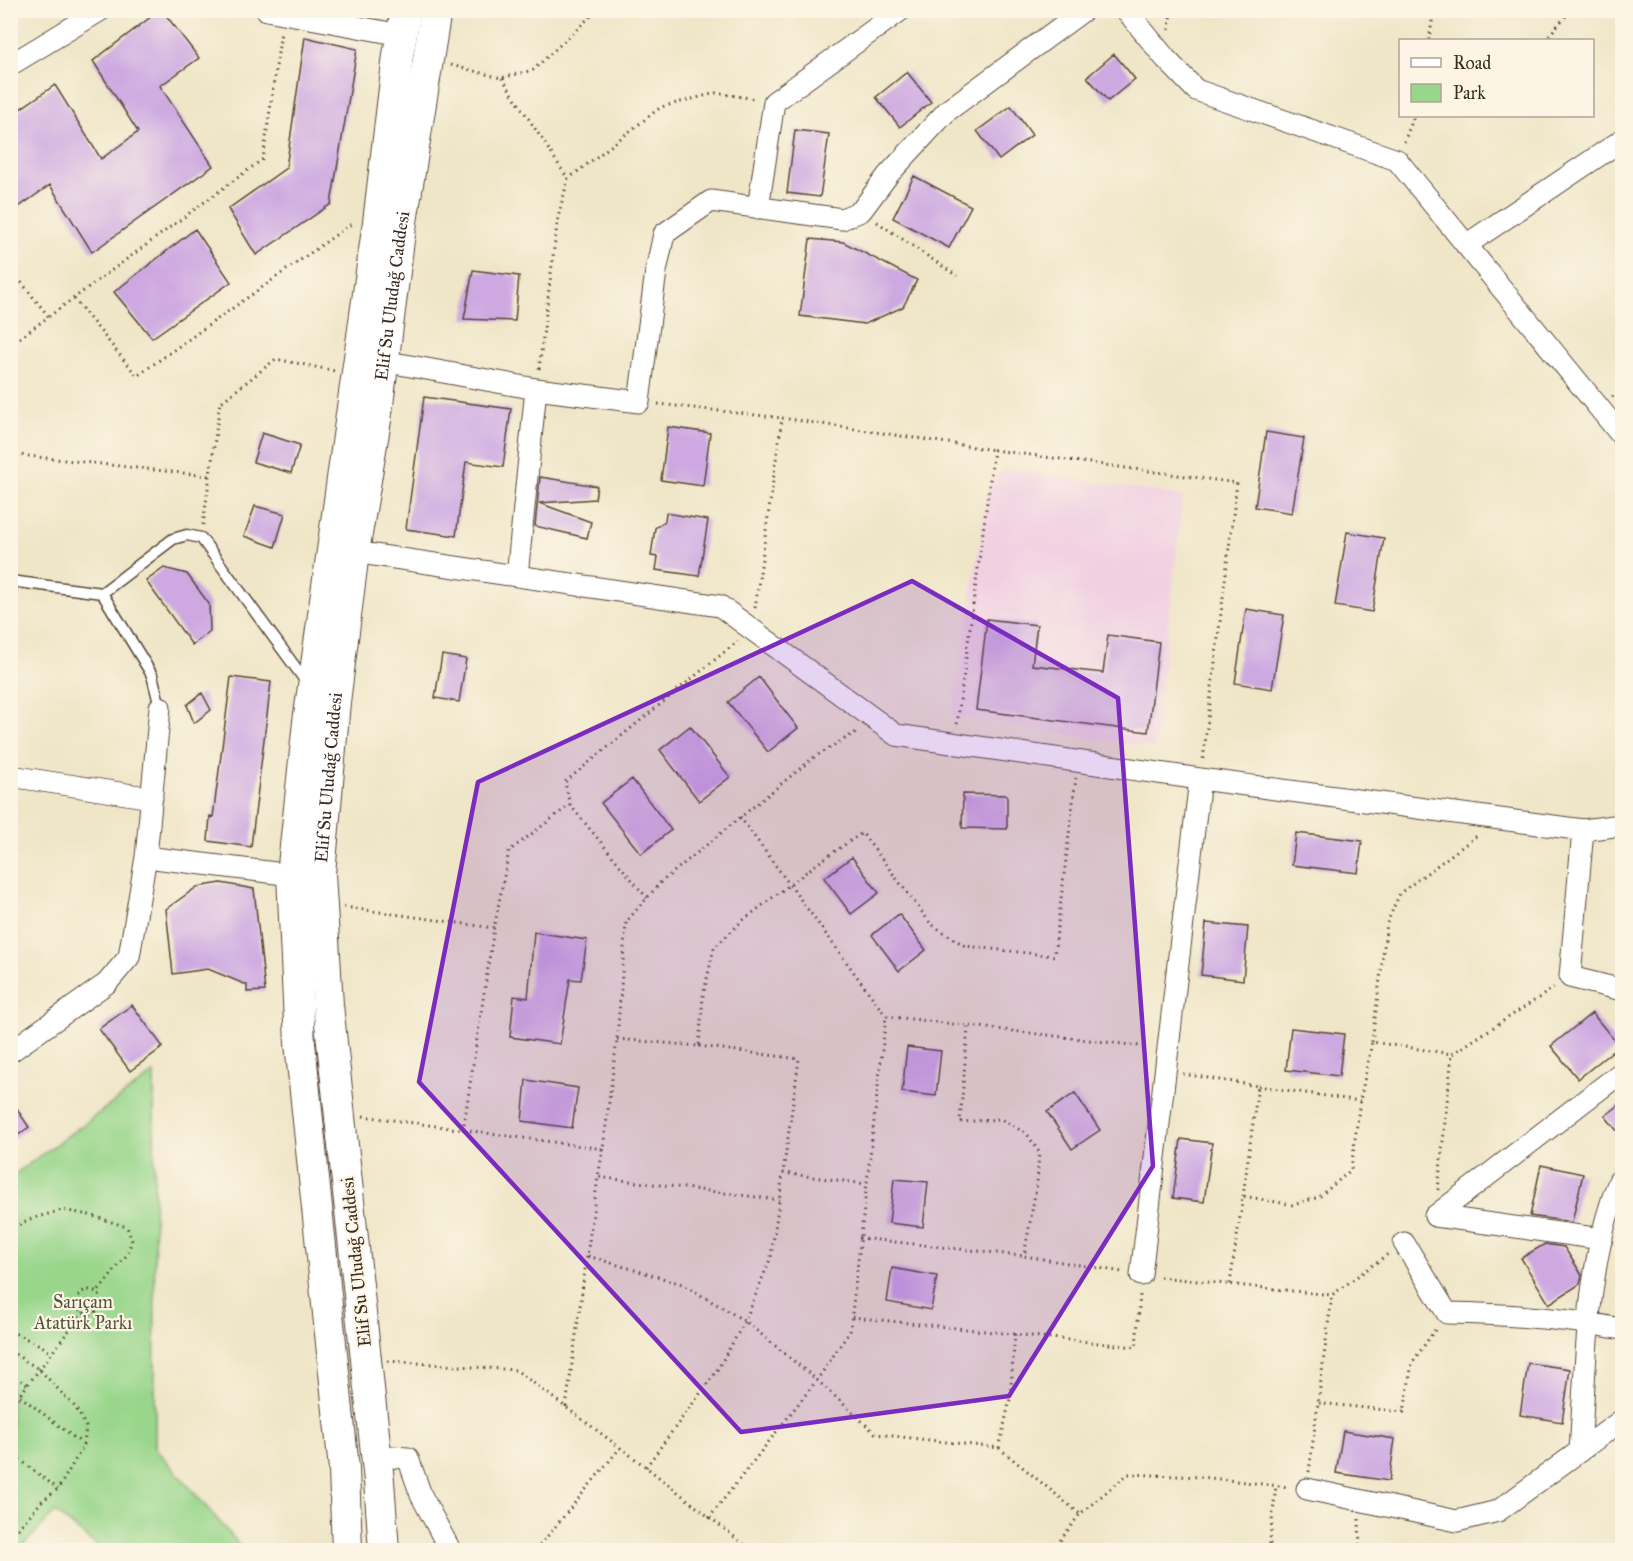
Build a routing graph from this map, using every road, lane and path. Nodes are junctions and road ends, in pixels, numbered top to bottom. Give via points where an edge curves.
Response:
1 (101, 10) edge
2 (436, 10) edge
3 (592, 10) edge
4 (901, 10) edge
5 (1084, 10) edge
6 (1126, 10) edge
7 (1434, 10) edge
8 (1571, 10) edge
9 (275, 12) edge
10 (404, 23) edge
11 (1429, 39) edge
12 (1546, 39) edge
13 (428, 59) junction
14 (10, 66) edge
15 (501, 78) junction
16 (774, 102) junction
17 (1414, 117) edge
18 (1623, 140) edge
19 (1397, 160) junction
20 (568, 179) junction
21 (380, 204) junction
22 (758, 208) junction
23 (861, 211) junction
24 (1466, 245) junction
25 (10, 268) edge
26 (957, 276) dead end
27 (74, 299) junction
28 (49, 317) junction
29 (10, 345) edge
30 (383, 361) junction
31 (357, 376) junction
32 (536, 389) junction
33 (639, 402) junction
34 (782, 418) junction
35 (1623, 436) edge
36 (994, 450) junction
37 (10, 454) edge
38 (210, 476) junction
39 (201, 538) junction
40 (354, 552) junction
41 (518, 576) junction
42 (10, 581) edge
43 (102, 593) junction
44 (752, 630) junction
45 (313, 691) junction
46 (160, 707) joint
47 (875, 720) junction
48 (954, 744) junction
49 (1078, 762) junction
50 (10, 776) edge
51 (1200, 779) junction
52 (152, 798) junction
53 (570, 805) junction
54 (740, 818) junction
55 (1500, 819) junction
56 (1623, 825) edge
57 (1583, 830) junction
58 (146, 857) junction
59 (292, 875) junction
60 (790, 885) junction
61 (647, 898) junction
62 (322, 904) junction
63 (494, 928) junction
64 (1570, 977) junction
65 (1623, 990) edge
66 (886, 1016) junction
67 (968, 1027) junction
68 (617, 1039) junction
69 (1372, 1042) junction
70 (699, 1046) junction
71 (1168, 1049) junction
72 (10, 1052) edge
73 (1452, 1054) junction
74 (1165, 1071) junction
75 (1623, 1072) edge
76 (1258, 1086) junction
77 (1360, 1101) junction
78 (340, 1113) junction
79 (463, 1130) junction
80 (603, 1149) junction
81 (783, 1173) junction
82 (598, 1177) junction
83 (1623, 1179) edge
84 (866, 1184) junction
85 (1243, 1196) junction
86 (779, 1200) junction
87 (1436, 1216) junction
88 (10, 1232) edge
89 (860, 1238) junction
90 (1602, 1239) junction
91 (1404, 1243) joint
92 (588, 1256) junction
93 (1024, 1256) junction
94 (1141, 1275) junction
95 (1230, 1284) junction
96 (97, 1293) junction
97 (1332, 1295) junction
98 (83, 1312) junction
99 (1447, 1313) junction
100 (852, 1317) junction
101 (745, 1321) junction
102 (1588, 1323) junction
103 (1623, 1329) edge
104 (10, 1331) edge
105 (1015, 1334) junction
106 (10, 1351) edge
107 (52, 1354) junction
108 (366, 1360) junction
109 (40, 1370) junction
110 (10, 1375) edge
111 (817, 1380) junction
112 (28, 1384) junction
113 (20, 1396) junction
114 (1318, 1402) junction
115 (566, 1407) junction
116 (10, 1408) edge
117 (1623, 1420) edge
118 (84, 1444) junction
119 (620, 1448) junction
120 (999, 1448) junction
121 (1580, 1451) junction
122 (10, 1452) edge
123 (377, 1456) junction
124 (646, 1467) junction
125 (1276, 1485) junction
126 (58, 1489) junction
127 (1307, 1489) junction
128 (1358, 1500) junction
129 (1080, 1514) junction
130 (709, 1518) junction
131 (10, 1538) edge
132 (347, 1551) edge
133 (384, 1551) edge
134 (450, 1551) edge
135 (536, 1551) edge
136 (751, 1551) edge
137 (1053, 1551) edge
138 (1269, 1551) edge
139 (1360, 1551) edge

1 - 14 street
2 - 13 main road, Elif Su Uludağ Caddesi
3 - 15 path via 591,16 533,70
4 - 16 street
5 - 23 street via 947,111 888,175
6 - 19 street via 1196,90
7 - 11 path
8 - 12 path
9 - 10 street
9 - 27 path via 263,159
10 - 21 main road, Elif Su Uludağ Caddesi
13 - 15 path
13 - 30 main road, Elif Su Uludağ Caddesi
15 - 20 path
16 - 20 path via 716,93 661,107
16 - 22 street
17 - 19 path
18 - 24 street
19 - 24 street
20 - 32 path via 558,217
21 - 27 path via 137,376
21 - 31 main road, Elif Su Uludağ Caddesi
22 - 23 street via 842,219
22 - 33 street via 711,201 664,234
23 - 26 path
24 - 35 street
25 - 28 path
27 - 28 path
28 - 29 path
30 - 32 street
30 - 40 main road, Elif Su Uludağ Caddesi
31 - 38 path via 276,359 220,404
31 - 45 main road, Elif Su Uludağ Caddesi
32 - 33 street
32 - 41 street
33 - 34 path
34 - 36 path
34 - 44 path
36 - 48 path
36 - 51 path via 1237,483
37 - 38 path
38 - 39 path
39 - 43 lane via 187,535 173,539
39 - 45 lane
40 - 41 street
40 - 62 main road, Elif Su Uludağ Caddesi via 335,702 320,874
41 - 44 street via 720,606
42 - 43 lane
43 - 46 lane via 152,675
44 - 47 street
44 - 53 path via 565,782
45 - 59 main road, Elif Su Uludağ Caddesi
46 - 52 street
47 - 48 street via 896,735
47 - 54 path via 813,758
48 - 49 street
49 - 51 street
49 - 60 path via 1054,956 965,946 931,924 862,833
50 - 52 street
51 - 55 street
51 - 71 street
52 - 58 street
53 - 61 path
53 - 63 path via 509,851
54 - 60 path
54 - 61 path
55 - 57 street
55 - 69 path via 1400,893 1387,923
56 - 57 street
57 - 64 street
58 - 59 street
58 - 72 street via 129,957 107,982
59 - 132 main road, Elif Su Uludağ Caddesi via 300,1043 344,1469
60 - 66 path
60 - 70 path via 714,948 703,996
61 - 68 path via 626,922
62 - 63 path
62 - 78 main road, Elif Su Uludağ Caddesi
63 - 79 path
64 - 65 street
64 - 73 path
66 - 67 path
66 - 84 path
67 - 71 path
67 - 93 path via 960,1122 1000,1119 1026,1134 1039,1152
68 - 70 path
68 - 80 path
69 - 73 path
69 - 77 path
70 - 81 path via 800,1059
71 - 74 street
73 - 87 path
74 - 76 path
74 - 94 street
75 - 87 street
76 - 77 path
76 - 85 path
77 - 85 path via 1351,1170 1319,1197 1293,1205
78 - 79 path
78 - 108 main road, Elif Su Uludağ Caddesi
79 - 80 path
80 - 82 path
81 - 84 path
81 - 86 path
82 - 86 path
82 - 92 path
83 - 90 street via 1608,1208
84 - 89 path
85 - 95 path
86 - 101 path via 771,1257
87 - 90 street
88 - 96 path via 31,1219 62,1210 127,1227 132,1241 126,1256
89 - 93 path
89 - 100 path
90 - 102 street
91 - 97 path
91 - 99 street
92 - 101 path via 682,1284
92 - 115 path
93 - 94 path
94 - 95 path
94 - 105 path via 1136,1347
95 - 97 path
96 - 98 path via 98,1310
96 - 98 path via 86,1290 80,1294 77,1302
97 - 114 path
98 - 107 path
99 - 102 street
99 - 114 path via 1412,1364 1404,1412
100 - 105 path
100 - 111 path via 850,1331
101 - 111 path
101 - 124 path via 716,1372
102 - 103 street
102 - 121 street
104 - 107 path
105 - 120 path via 1010,1399
106 - 109 path
107 - 109 path
108 - 115 path via 516,1370
108 - 123 main road, Elif Su Uludağ Caddesi
109 - 112 path
109 - 118 path via 76,1408 86,1427
110 - 112 path
111 - 120 path via 876,1434
111 - 130 path
112 - 113 path
113 - 116 path
113 - 118 path
114 - 127 path
115 - 119 path
117 - 121 street
118 - 126 path
119 - 124 path
119 - 135 path
120 - 129 path
121 - 128 street via 1498,1512 1457,1521
122 - 126 path
123 - 133 main road, Elif Su Uludağ Caddesi
123 - 134 street via 408,1458 421,1495
124 - 130 path
125 - 127 path
125 - 129 path via 1128,1474
125 - 138 path
126 - 131 path via 42,1501
127 - 128 street
128 - 139 path
129 - 137 path
130 - 136 path

